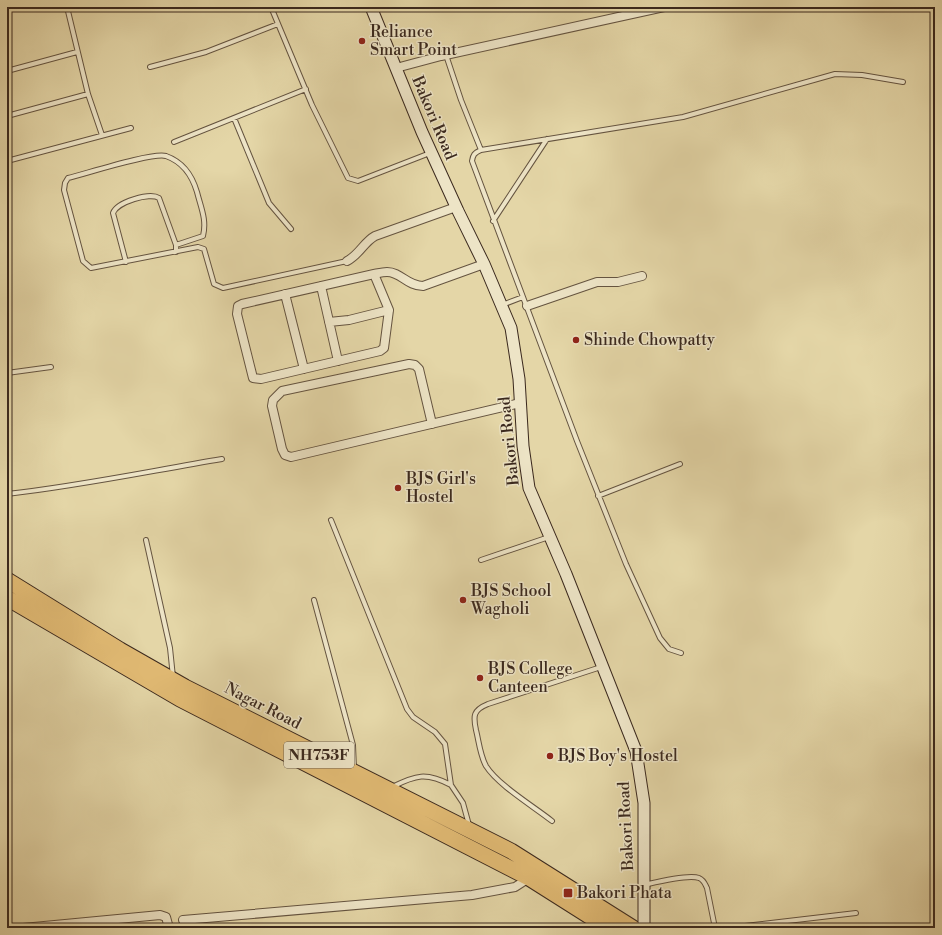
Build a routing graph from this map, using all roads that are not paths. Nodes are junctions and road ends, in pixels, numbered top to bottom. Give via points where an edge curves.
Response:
1 (67, 7) edge
2 (271, 7) edge
3 (371, 7) edge
4 (664, 7) edge
5 (278, 24) junction
6 (77, 52) junction
7 (446, 55) junction
8 (150, 67) dead end
9 (396, 68) junction
10 (7, 71) edge
11 (903, 82) dead end
12 (306, 89) junction
13 (88, 94) junction
14 (7, 116) edge
15 (234, 118) junction
16 (131, 128) dead end
17 (102, 135) junction
18 (548, 139) junction
19 (174, 142) dead end
20 (481, 150) junction
21 (432, 152) junction
22 (7, 161) edge
23 (456, 207) junction
24 (493, 221) junction
25 (291, 229) dead end
26 (176, 245) junction
27 (176, 252) junction
28 (348, 261) joint
29 (126, 262) junction
30 (484, 264) junction
31 (374, 274) junction
32 (642, 276) dead end
33 (321, 286) junction
34 (285, 294) junction
35 (523, 297) junction
36 (502, 305) junction
37 (527, 306) junction
38 (389, 310) junction
39 (329, 322) junction
40 (338, 361) junction
41 (51, 367) dead end
42 (304, 369) junction
43 (7, 373) edge
44 (520, 403) junction
45 (432, 424) junction
46 (222, 459) dead end
47 (680, 464) dead end
48 (7, 494) edge
49 (598, 496) junction
50 (331, 520) dead end
51 (550, 537) junction
52 (146, 540) dead end
53 (481, 560) dead end
54 (7, 580) edge
55 (7, 598) edge
56 (314, 600) dead end
57 (681, 653) dead end
58 (602, 667) junction
59 (173, 680) junction
60 (354, 772) junction
61 (451, 785) junction
62 (388, 789) junction
63 (552, 820) dead end
64 (471, 831) junction
65 (529, 878) junction
66 (644, 885) junction
67 (856, 913) dead end
68 (184, 920) dead end
69 (23, 928) edge
70 (169, 928) edge
71 (608, 928) edge
72 (633, 928) edge
73 (644, 928) edge
74 (715, 928) edge
75 (728, 928) edge

1 - 6 lane
2 - 5 lane
3 - 9 street, Bakori Road
4 - 7 street
5 - 8 lane via 206,52
5 - 12 lane
6 - 10 lane
6 - 13 lane
7 - 9 street
7 - 20 lane via 460,100
9 - 21 street, Bakori Road
11 - 18 lane via 862,75 835,74 683,117
12 - 15 lane
12 - 21 lane via 348,178 352,181 358,181
13 - 14 lane
13 - 17 lane
15 - 19 lane
15 - 25 lane via 269,203
16 - 17 lane
17 - 22 lane
18 - 20 lane
18 - 24 lane
20 - 24 lane via 475,152 472,161
21 - 23 street, Bakori Road
23 - 28 street via 375,236
23 - 30 street, Bakori Road
24 - 35 lane
26 - 27 lane
26 - 29 lane via 160,198 148,196 119,205 113,213
26 - 29 lane via 203,236 206,225 195,185 185,167 166,156 158,156 68,178 64,190 86,265 91,268
27 - 28 lane via 198,247 204,249 214,284 223,288
27 - 29 lane
30 - 31 street via 423,286 415,286 388,272
30 - 36 street, Bakori Road
31 - 33 street
31 - 38 street
32 - 37 street via 618,282 597,282
33 - 34 street
33 - 39 street
34 - 42 street
34 - 42 street via 238,306 237,314 251,373 253,378 261,379
35 - 36 lane
35 - 37 lane
36 - 44 street, Bakori Road via 516,350
37 - 49 lane
38 - 39 street
38 - 40 street via 384,348
39 - 40 street
40 - 42 street
41 - 43 lane
44 - 45 street
44 - 51 street, Bakori Road via 529,488
45 - 45 street via 291,457 285,455 282,449 272,406 273,400 282,391 409,364 419,369
46 - 48 lane via 54,489
47 - 49 lane
49 - 57 lane via 640,598 660,638 669,649
50 - 61 lane via 407,709 413,717 435,732 445,744
51 - 53 lane
51 - 58 street, Bakori Road
52 - 59 lane via 170,648
54 - 59 highway, Nagar Road / NH753F
55 - 65 highway, Nagar Road / NH753F via 180,699
56 - 60 lane via 353,745
58 - 63 lane via 479,707 475,713 481,756 486,766 500,781
58 - 66 street, Bakori Road via 636,751 644,803
59 - 60 highway, Nagar Road / NH753F
60 - 62 highway, Nagar Road / NH753F
61 - 62 lane via 426,776 411,777
61 - 64 lane via 463,803
62 - 64 highway, Nagar Road / NH753F
64 - 72 highway, Nagar Road / NH753F via 511,851
65 - 68 street via 515,887 472,895
65 - 71 highway, Nagar Road / NH753F
66 - 73 street, Bakori Road
66 - 74 lane via 700,878 707,888
67 - 75 lane
69 - 70 street via 160,914 166,917

